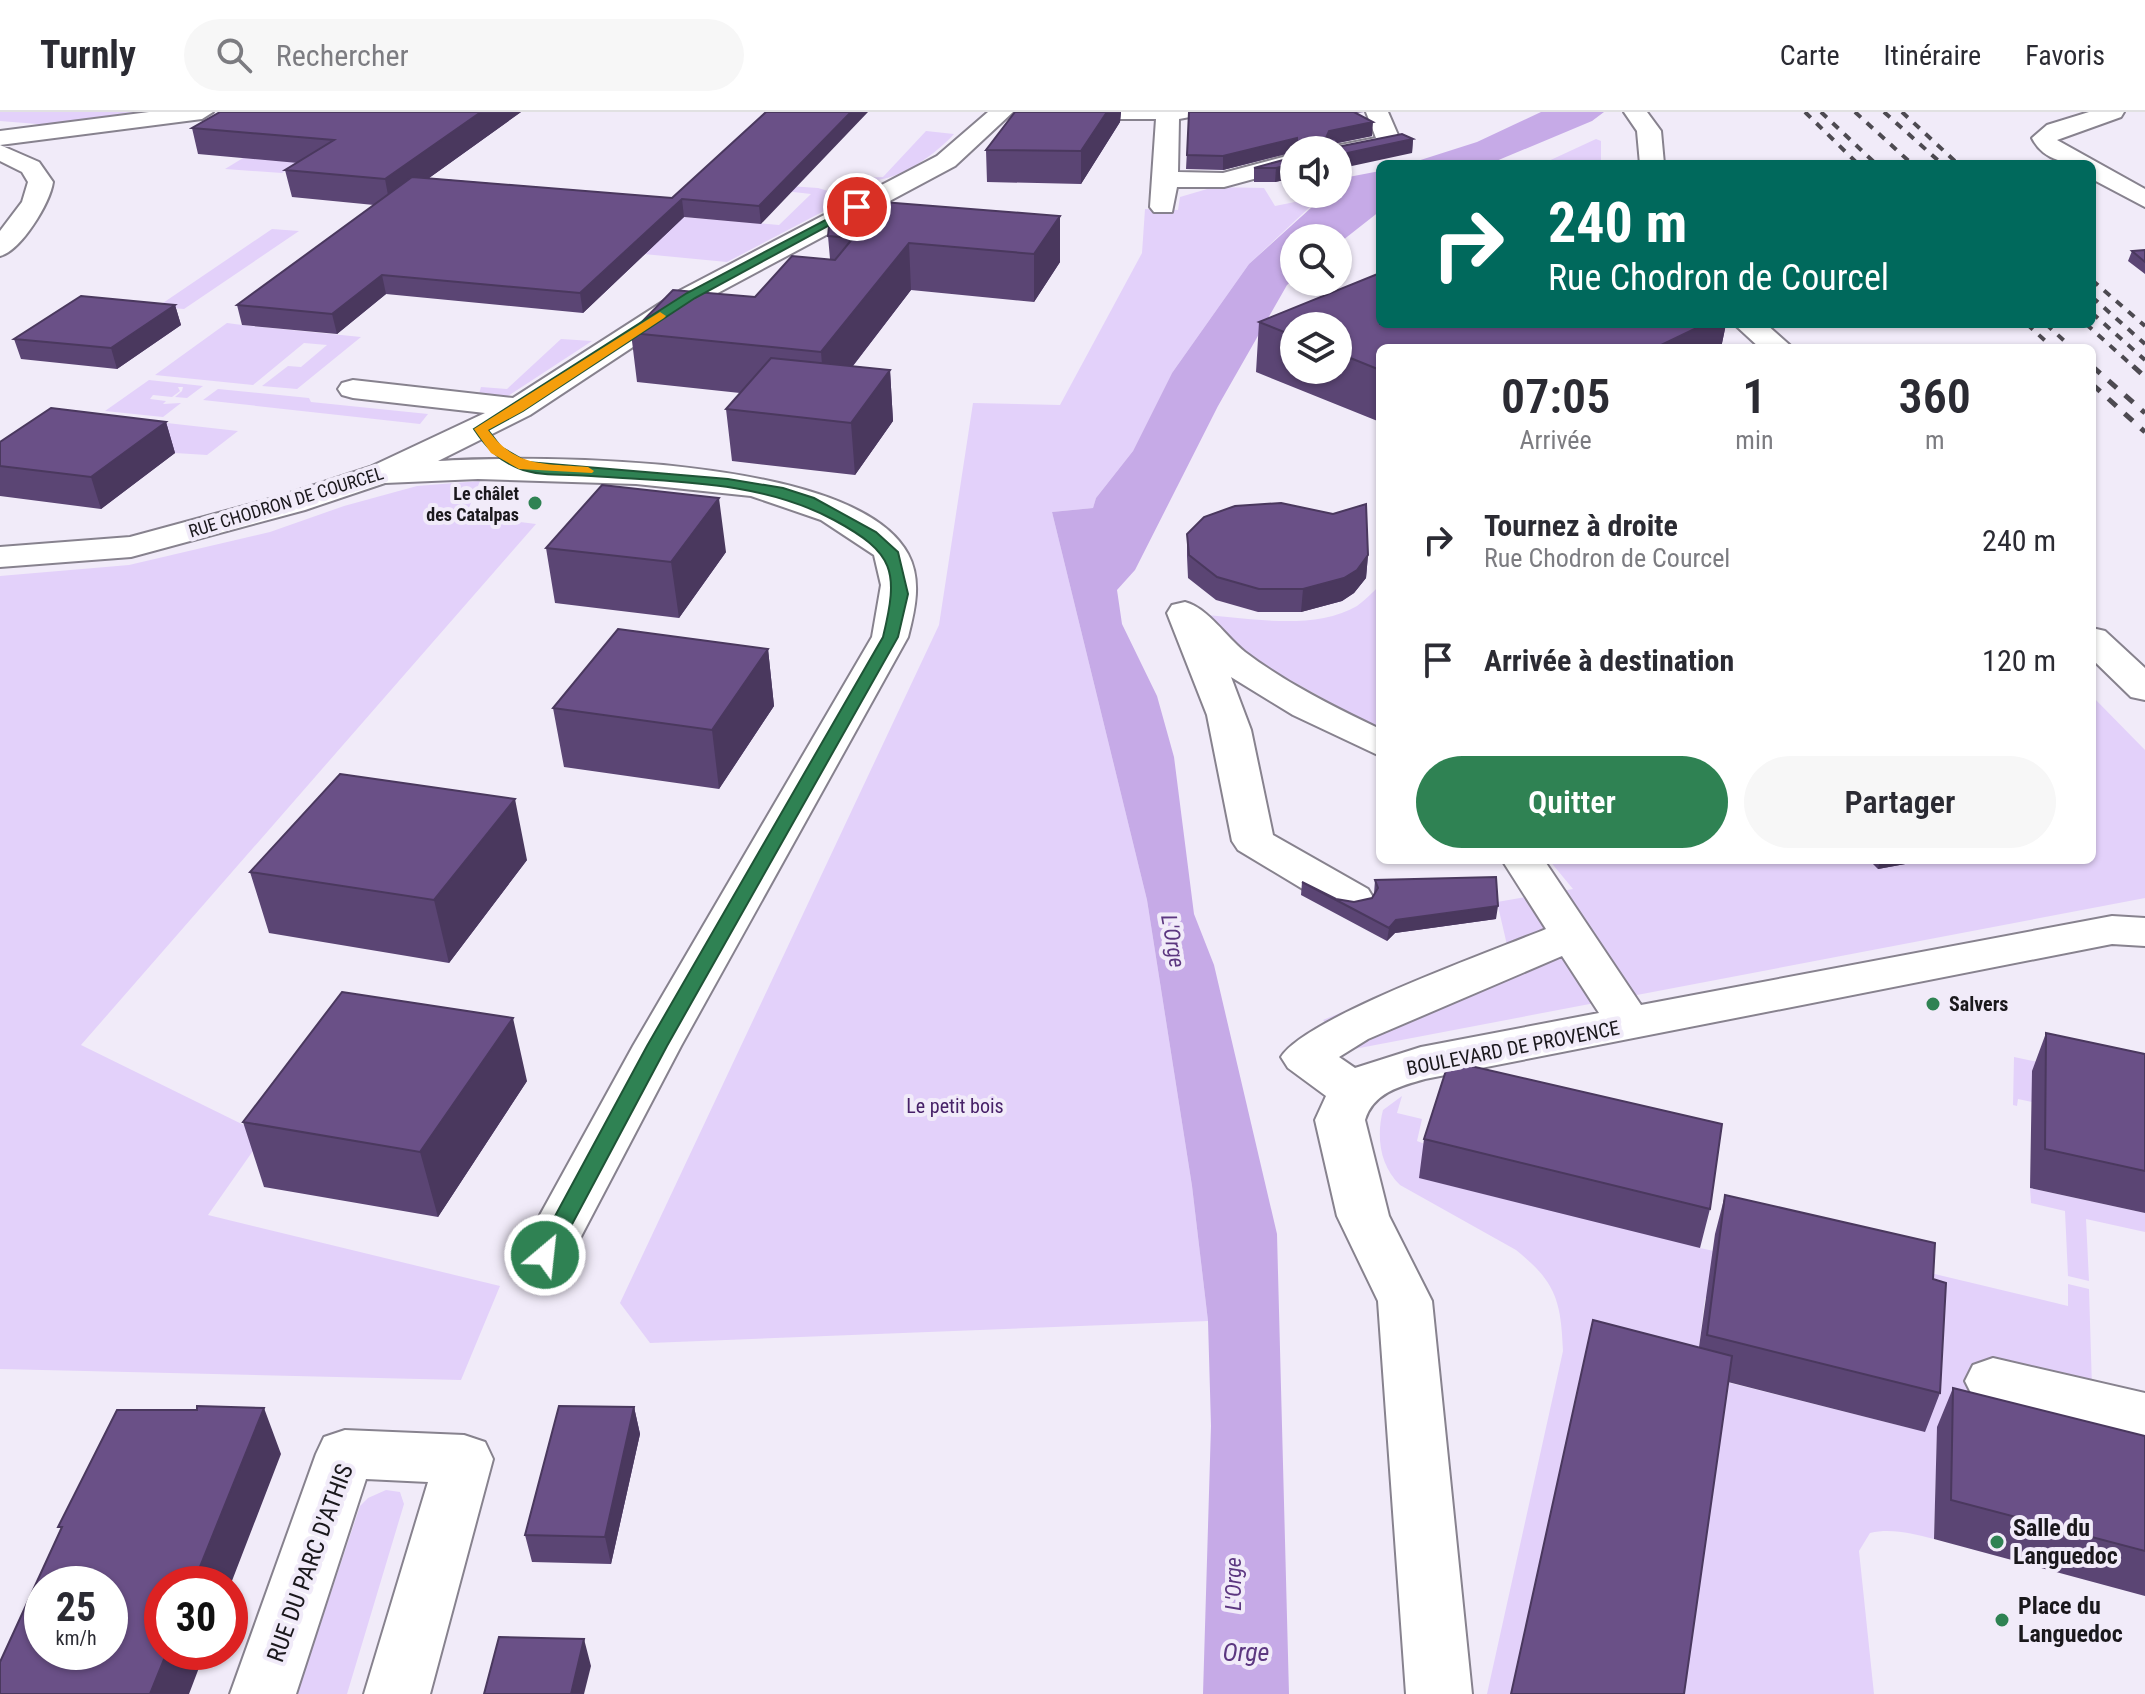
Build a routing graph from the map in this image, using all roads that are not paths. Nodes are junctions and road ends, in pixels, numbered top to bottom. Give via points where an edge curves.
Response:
1 (202, 112) edge
2 (1002, 112) edge
3 (1115, 112) edge
4 (1377, 112) edge
5 (1635, 112) edge
6 (2113, 112) edge
7 (1174, 113) edge
8 (0, 128) edge
9 (58, 129) junction
10 (0, 138) edge
11 (1352, 149) edge
12 (0, 152) edge
13 (1652, 160) edge
14 (2075, 160) edge
15 (1280, 165) edge
16 (2096, 171) edge
17 (1165, 179) junction
18 (1280, 182) edge
19 (2145, 199) edge
20 (1163, 209) dead end
21 (0, 248) edge
22 (1753, 328) edge
23 (1773, 344) edge
24 (353, 389) dead end
25 (519, 408) junction
26 (480, 429) junction
27 (524, 466) junction
28 (381, 474) junction
29 (203, 500) dead end
30 (167, 538) junction
31 (0, 557) edge
32 (2096, 643) edge
33 (2142, 686) edge
34 (2096, 688) edge
35 (1376, 742) edge
36 (1526, 864) edge
37 (1352, 899) edge
38 (2145, 932) edge
39 (1572, 935) junction
40 (1630, 1025) junction
41 (1352, 1090) junction
42 (545, 1255) dead end
43 (1993, 1381) dead end
44 (2145, 1416) edge
45 (263, 1694) edge
46 (397, 1694) edge
47 (1439, 1694) edge

1 - 9 street
2 - 25 street, RUE CHODRON DE COURCEL via 946,161 691,296
3 - 7 street
4 - 11 street via 1389,142
5 - 13 street via 1649,131
6 - 14 street via 2044,138
7 - 17 street
8 - 9 street
9 - 10 street
12 - 21 street via 29,166 38,174 41,188
15 - 17 street via 1224,180
16 - 19 street
17 - 18 street via 1201,185
17 - 20 street
22 - 23 street
24 - 25 street
25 - 26 street, RUE CHODRON DE COURCEL
26 - 27 street via 496,450
26 - 28 street, RUE CHODRON DE COURCEL
27 - 28 street
27 - 42 street via 728,483 796,496 851,522 890,552 901,594 890,637 657,1046
28 - 30 street, RUE CHODRON DE COURCEL
29 - 30 street
30 - 31 street, RUE CHODRON DE COURCEL via 117,548
32 - 33 street
33 - 34 street
35 - 37 street via 1309,710 1259,678 1202,634 1185,613 1230,729 1253,841
36 - 39 street
38 - 40 street, BOULEVARD DE PROVENCE via 2112,930
39 - 40 street
39 - 41 street via 1351,1028 1305,1057
40 - 41 street, BOULEVARD DE PROVENCE via 1421,1063
41 - 47 street via 1340,1120 1363,1216 1405,1301
43 - 44 street
45 - 46 street, RUE DU PARC D'ATHIS via 345,1454 464,1459

